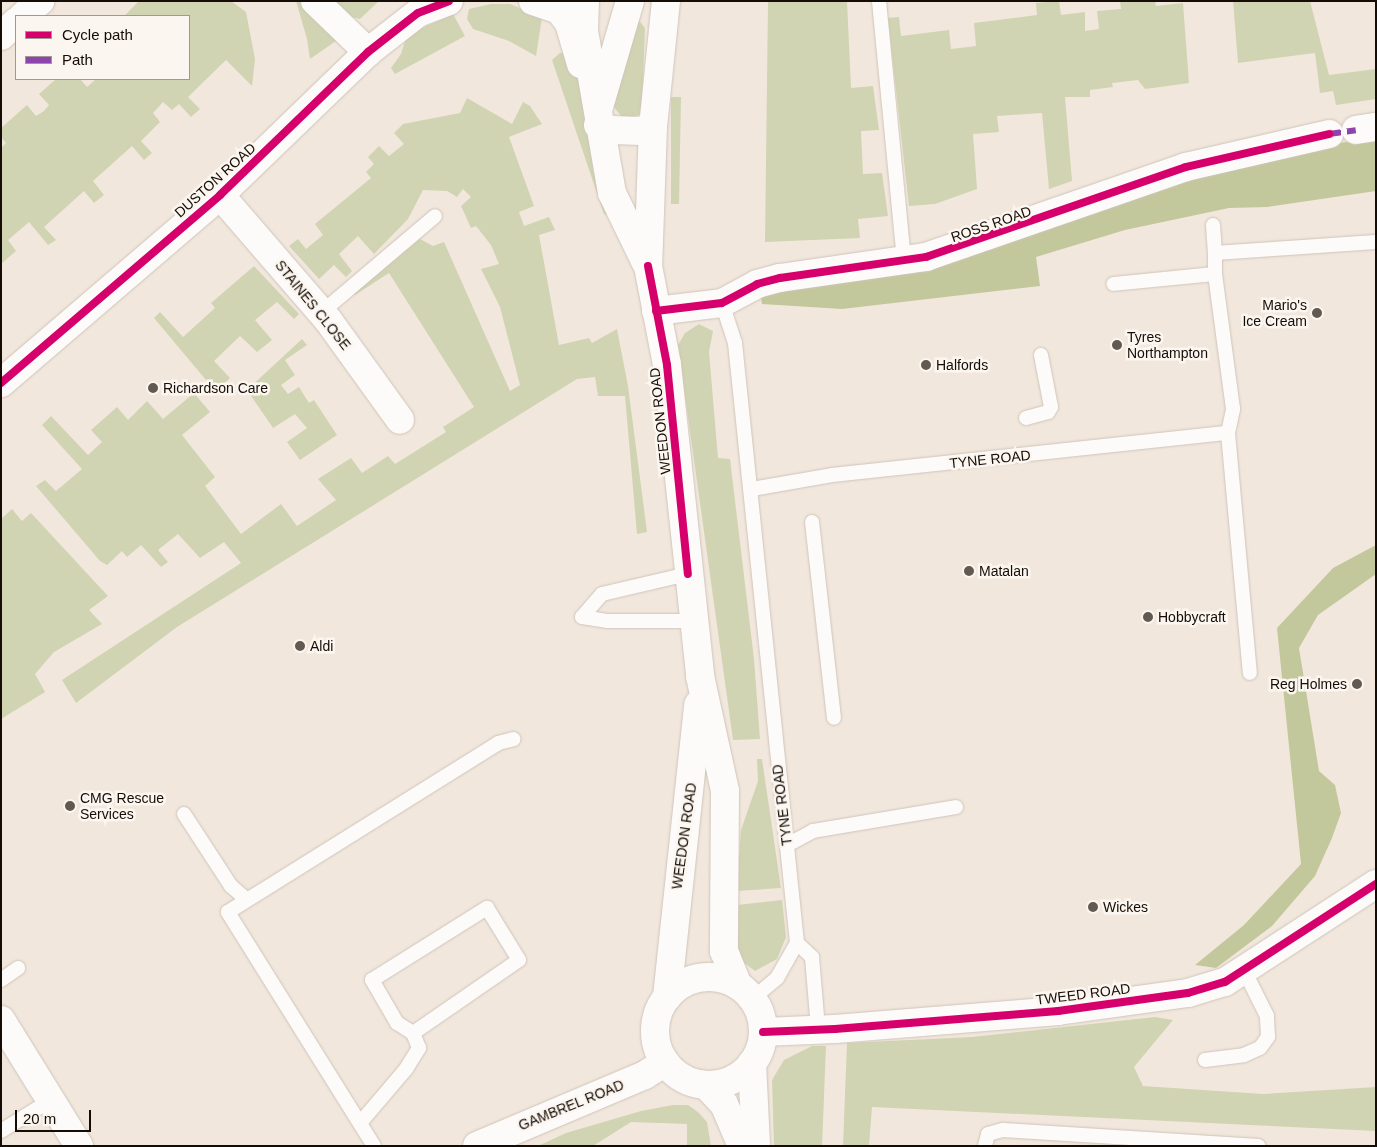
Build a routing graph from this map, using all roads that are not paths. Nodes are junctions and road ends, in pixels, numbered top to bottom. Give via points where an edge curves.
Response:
1 (40, 1) edge
2 (315, 1) edge
3 (449, 1) edge
4 (533, 1) edge
5 (666, 1) edge
6 (879, 1) edge
7 (601, 6) edge
8 (422, 7) edge
9 (24, 15) edge
10 (15, 23) edge
11 (1, 36) edge
12 (368, 52) junction
13 (660, 53) junction
14 (597, 122) junction
15 (653, 126) junction
16 (1329, 134) dead end
17 (220, 195) junction
18 (435, 216) dead end
19 (1213, 225) dead end
20 (1376, 242) edge
21 (1215, 253) junction
22 (904, 262) junction
23 (648, 266) junction
24 (1215, 274) junction
25 (1113, 284) dead end
26 (722, 303) junction
27 (656, 311) junction
28 (322, 312) junction
29 (1041, 355) dead end
30 (1, 383) edge
31 (1026, 418) dead end
32 (400, 420) dead end
33 (1228, 433) junction
34 (752, 489) junction
35 (812, 522) dead end
36 (688, 574) junction
37 (694, 621) junction
38 (1250, 673) dead end
39 (700, 676) junction
40 (834, 718) dead end
41 (514, 739) dead end
42 (956, 807) dead end
43 (184, 814) dead end
44 (787, 845) junction
45 (1376, 884) edge
46 (247, 900) junction
47 (797, 943) junction
48 (18, 968) dead end
49 (1244, 970) junction
50 (1, 980) edge
51 (745, 992) junction
52 (667, 997) junction
53 (1, 1020) edge
54 (818, 1030) junction
55 (763, 1032) junction
56 (413, 1033) junction
57 (1205, 1060) dead end
58 (664, 1062) junction
59 (752, 1063) junction
60 (706, 1085) junction
61 (51, 1100) junction
62 (360, 1123) junction
63 (1, 1131) edge
64 (79, 1146) edge
65 (374, 1146) edge
66 (477, 1146) edge
67 (742, 1146) edge
68 (756, 1146) edge
69 (985, 1146) edge
70 (1258, 1146) edge

1 - 9 street
2 - 12 street
3 - 8 street, DUSTON ROAD
4 - 7 street
5 - 13 street, WEEDON ROAD
6 - 22 lane
7 - 13 street via 650,25
7 - 14 street, WEEDON ROAD
7 - 14 street via 576,41 589,107
8 - 12 street, DUSTON ROAD
10 - 11 street
12 - 17 street, DUSTON ROAD
13 - 15 street, WEEDON ROAD
14 - 15 street via 612,130 641,131
14 - 23 street, WEEDON ROAD via 612,193
15 - 23 street, WEEDON ROAD
16 - 22 street, ROSS ROAD via 1186,167 969,245
17 - 28 street, STAINES CLOSE
17 - 30 street, DUSTON ROAD
18 - 28 lane
19 - 21 lane
20 - 21 lane
21 - 24 lane
22 - 26 street, ROSS ROAD via 780,278 757,284
23 - 27 street, WEEDON ROAD
24 - 25 lane
24 - 33 lane via 1233,409
26 - 27 street, ROSS ROAD
26 - 34 lane, TYNE ROAD via 735,343
27 - 36 street, WEEDON ROAD via 667,365
28 - 32 street, STAINES CLOSE
29 - 31 lane via 1051,407 1048,412
33 - 34 lane, TYNE ROAD via 832,475
33 - 38 lane
34 - 44 lane, TYNE ROAD
35 - 40 lane
36 - 37 street, WEEDON ROAD
36 - 37 lane via 602,594 582,616 607,621
37 - 39 street, WEEDON ROAD
39 - 51 street, WEEDON ROAD via 725,790 724,951
39 - 52 street, WEEDON ROAD via 693,772
41 - 46 lane via 498,743
42 - 44 lane via 813,831
43 - 46 lane via 231,886
44 - 47 lane, TYNE ROAD
45 - 49 street, TWEED ROAD
46 - 62 lane via 228,912
47 - 51 lane via 777,978
47 - 54 lane via 812,957
48 - 50 lane
49 - 54 street, TWEED ROAD via 1225,982 1170,996 1058,1011
49 - 57 lane via 1267,1016 1268,1037 1260,1048 1244,1055
51 - 52 street via 724,978 692,979
51 - 55 street via 758,1009
52 - 58 street via 658,1012 655,1029 657,1046
53 - 61 street
54 - 55 street, TWEED ROAD
55 - 59 street
56 - 56 lane via 519,960 487,908 372,980 397,1023
56 - 62 lane via 419,1048 406,1069
58 - 60 street via 690,1082
58 - 66 street, GAMBREL ROAD via 644,1075
59 - 60 street via 740,1076 724,1083
59 - 68 street
60 - 67 street via 724,1104
61 - 63 lane
61 - 64 street
62 - 65 lane
69 - 70 lane via 988,1134 1003,1130

